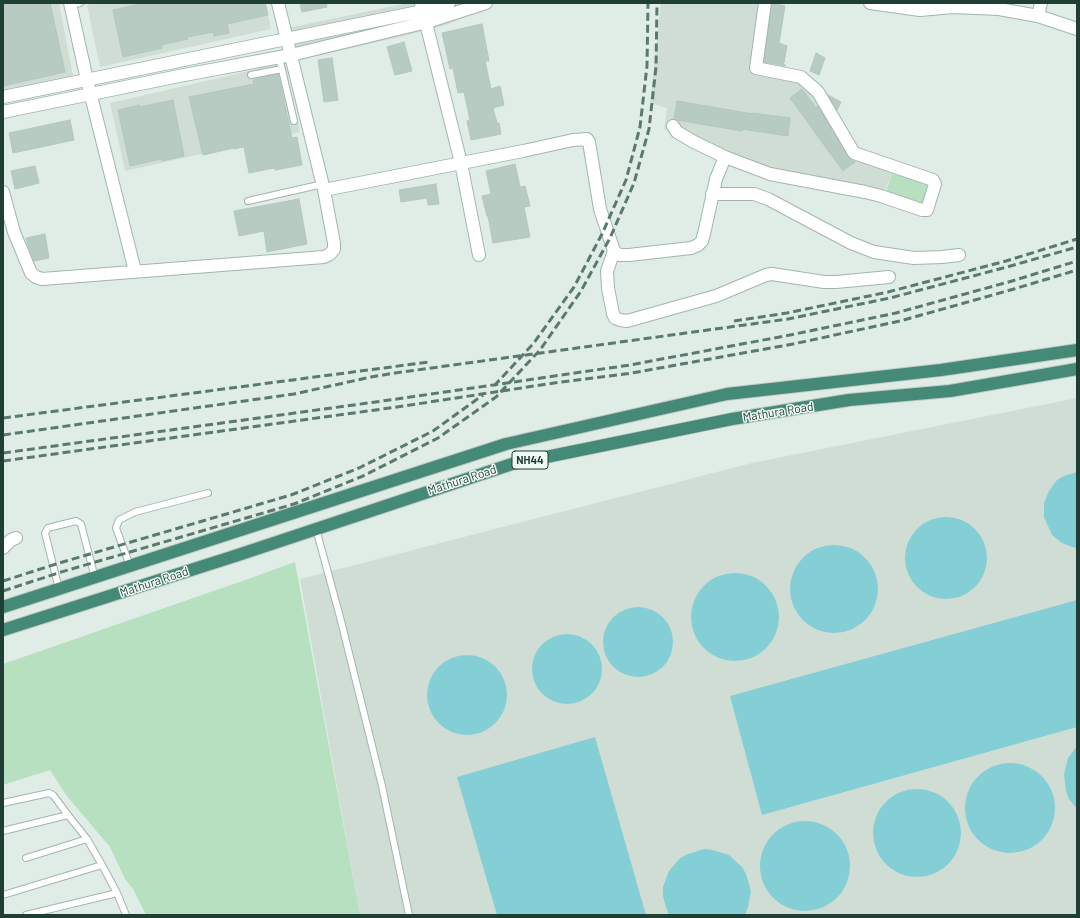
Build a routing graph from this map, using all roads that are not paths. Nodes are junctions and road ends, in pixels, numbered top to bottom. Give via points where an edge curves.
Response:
1 (278, 3) edge
2 (449, 3) edge
3 (486, 3) edge
4 (765, 3) edge
5 (870, 3) edge
6 (1041, 3) edge
7 (74, 4) edge
8 (424, 12) edge
9 (1038, 16) junction
10 (1077, 30) edge
11 (286, 39) junction
12 (291, 55) junction
13 (280, 63) junction
14 (252, 75) dead end
15 (87, 80) junction
16 (90, 95) junction
17 (3, 97) edge
18 (3, 112) edge
19 (294, 121) dead end
20 (673, 126) dead end
21 (725, 157) junction
22 (460, 163) junction
23 (324, 187) junction
24 (3, 192) edge
25 (712, 194) junction
26 (248, 201) dead end
27 (614, 251) junction
28 (959, 254) dead end
29 (479, 255) dead end
30 (135, 271) junction
31 (889, 277) dead end
32 (1077, 350) edge
33 (1077, 369) edge
34 (208, 493) dead end
35 (316, 529) junction
36 (16, 538) dead end
37 (3, 548) edge
38 (130, 566) junction
39 (95, 578) junction
40 (59, 588) junction
41 (3, 607) edge
42 (3, 630) edge
43 (3, 803) edge
44 (68, 815) junction
45 (3, 831) edge
46 (86, 839) junction
47 (26, 858) dead end
48 (102, 865) junction
49 (117, 893) junction
50 (3, 895) edge
51 (26, 915) edge
52 (126, 915) edge
53 (409, 915) edge

1 - 11 street
2 - 8 street
3 - 8 street
4 - 21 street via 756,68 801,77 818,92 854,153 932,179 935,184 927,210 922,210 870,193 770,174
5 - 9 street via 920,10 953,7 998,9
6 - 9 street
7 - 15 street
8 - 11 street
8 - 12 street
8 - 22 street
9 - 10 street
11 - 12 street
11 - 15 street
12 - 13 street
12 - 23 street
13 - 14 lane
13 - 16 street
13 - 19 lane
15 - 16 street
15 - 17 street
16 - 18 street
16 - 30 street
20 - 21 street via 677,132
21 - 25 street
22 - 23 street
22 - 27 street via 587,139 600,209
22 - 29 street
23 - 26 lane
23 - 30 street via 334,249 324,257
24 - 30 street via 14,232 31,273 36,277 42,279
25 - 27 street via 704,234 698,245 629,255 619,255
25 - 28 street via 754,194 768,198 851,243 874,252 914,258
27 - 31 street via 607,271 608,288 615,318 627,321 716,296 766,275 824,282
32 - 38 highway, Mathura Road / NH44 via 941,370 727,394 506,444
33 - 35 highway, Mathura Road / NH44 via 950,391 849,400 732,419 512,464
34 - 38 lane via 135,512 119,520 116,528
35 - 42 highway, Mathura Road / NH44
35 - 53 lane via 382,786
36 - 37 street
38 - 39 highway, Mathura Road / NH44
39 - 40 highway, Mathura Road / NH44
39 - 40 lane via 81,524 76,521 48,528 46,533
40 - 41 highway, Mathura Road / NH44
43 - 44 lane via 49,793
44 - 45 lane
44 - 46 lane
46 - 47 lane
46 - 48 lane
48 - 49 lane
48 - 50 lane
49 - 51 lane
49 - 52 lane

